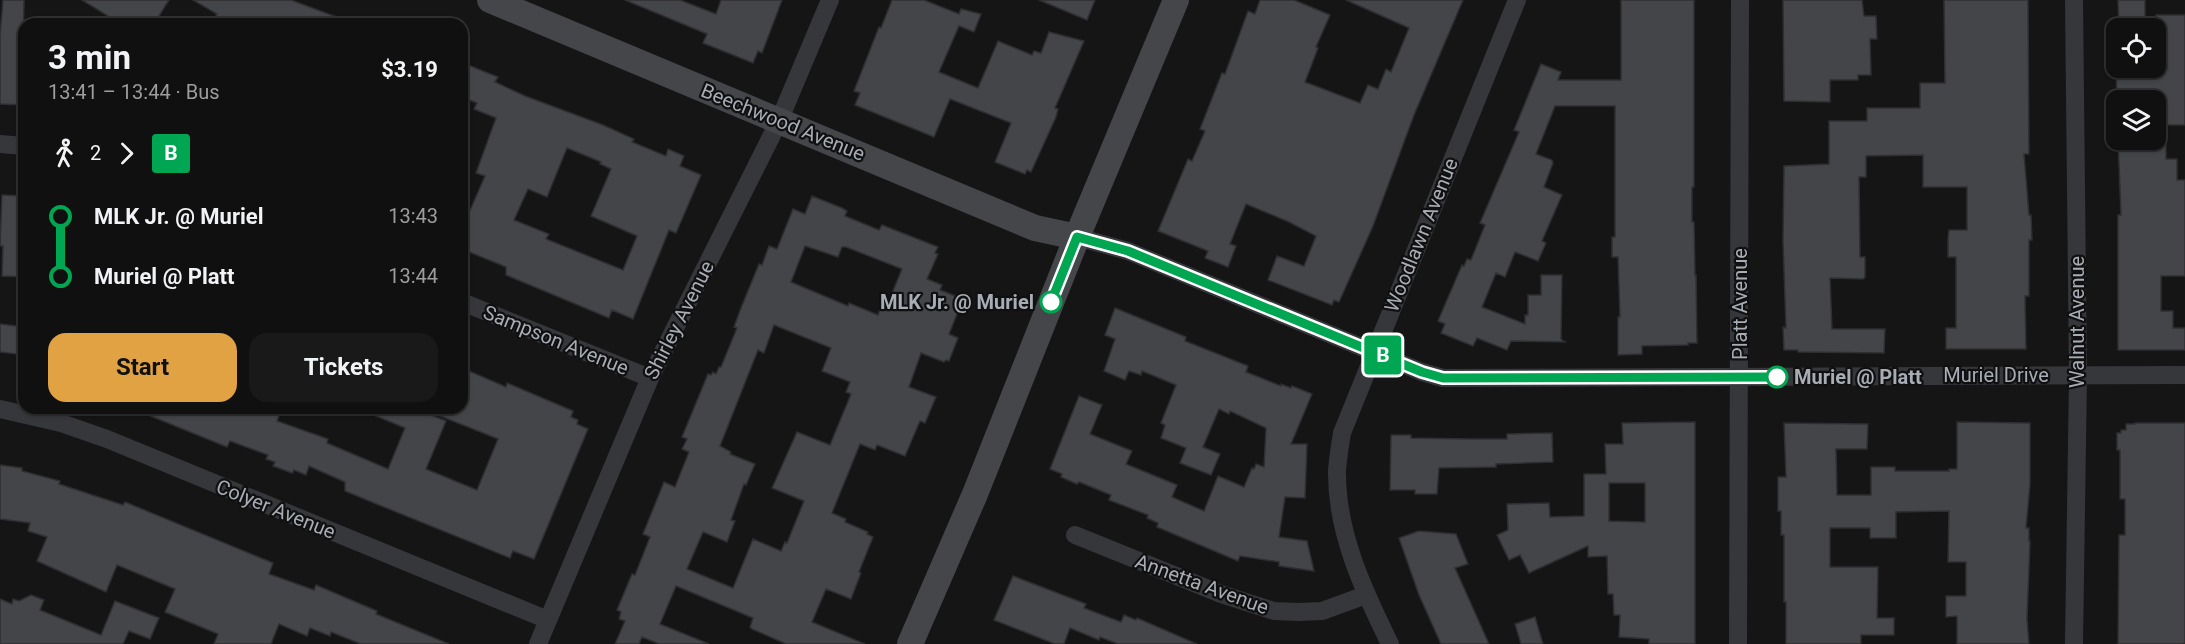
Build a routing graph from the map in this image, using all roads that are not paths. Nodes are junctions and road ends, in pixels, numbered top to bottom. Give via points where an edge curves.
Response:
1 (490, 0) edge
2 (830, 0) edge
3 (1176, 0) edge
4 (1517, 0) edge
5 (1740, 0) edge
6 (2074, 0) edge
7 (779, 121) junction
8 (0, 144) edge
9 (18, 146) edge
10 (1077, 237) junction
11 (468, 304) edge
12 (1374, 352) junction
13 (2078, 375) junction
14 (2185, 375) edge
15 (1739, 377) junction
16 (650, 378) junction
17 (0, 409) edge
18 (18, 413) edge
19 (22, 414) edge
20 (1075, 535) dead end
21 (1366, 595) junction
22 (548, 620) junction
23 (538, 644) edge
24 (910, 644) edge
25 (1390, 644) edge
26 (1738, 644) edge
27 (2074, 644) edge

1 - 7 main road, Beechwood Avenue
2 - 7 street, Shirley Avenue
3 - 10 main road
4 - 12 street, Woodlawn Avenue
5 - 15 street, Platt Avenue
6 - 13 street, Walnut Avenue
7 - 10 main road, Beechwood Avenue via 1035,228
7 - 16 street, Shirley Avenue
8 - 9 street
10 - 12 street, Muriel Drive via 1128,251
10 - 24 main road via 975,494
11 - 16 street, Sampson Avenue
12 - 15 street, Muriel Drive via 1443,378
12 - 21 street, Woodlawn Avenue via 1342,433 1337,469 1347,545
13 - 14 street, Muriel Drive
13 - 15 street, Muriel Drive
13 - 27 street, Walnut Avenue
15 - 26 street, Platt Avenue
16 - 22 street, Shirley Avenue
17 - 18 street, Colyer Avenue
19 - 22 street, Colyer Avenue via 107,439
20 - 21 street, Annetta Avenue via 1221,594 1274,611 1322,610
21 - 25 street, Woodlawn Avenue
22 - 23 street, Shirley Avenue

